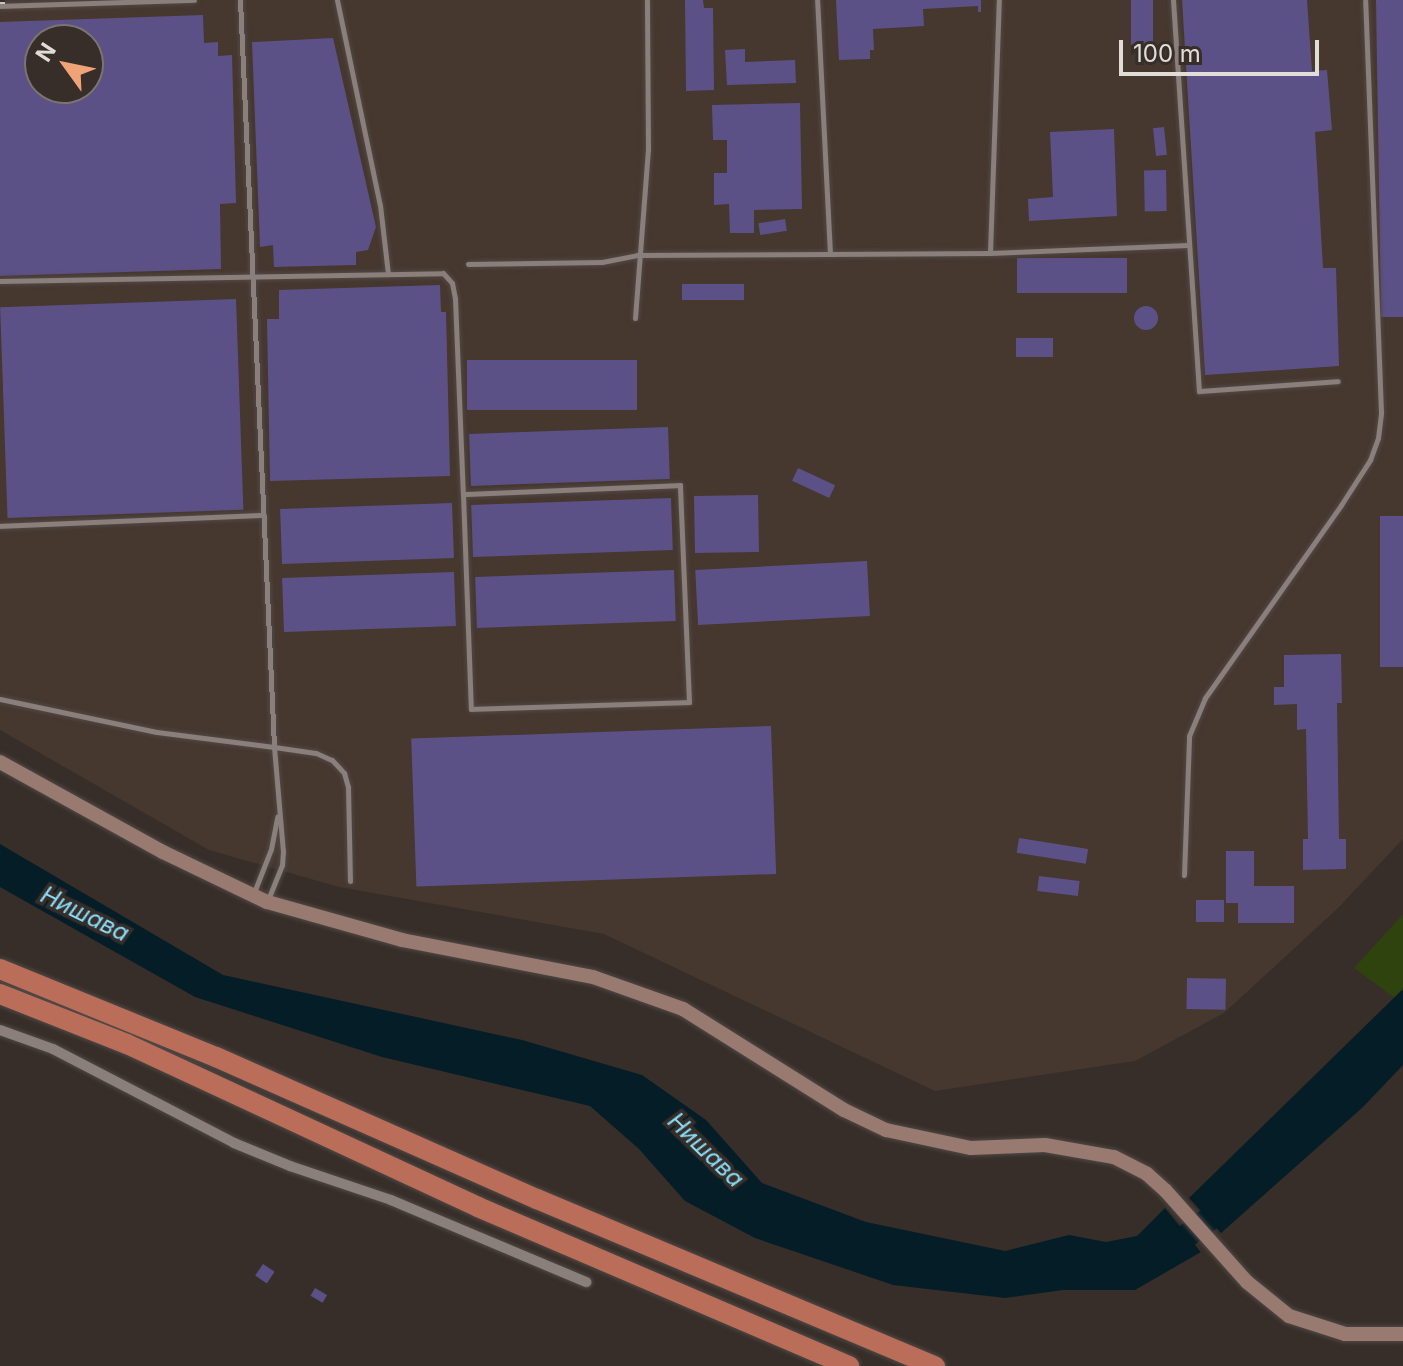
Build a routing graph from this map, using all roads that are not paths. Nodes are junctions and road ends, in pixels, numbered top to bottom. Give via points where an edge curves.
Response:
1 (194, 0) edge
2 (240, 0) edge
3 (337, 0) edge
4 (647, 0) edge
5 (817, 0) edge
6 (999, 0) edge
7 (1173, 0) edge
8 (1365, 0) edge
9 (0, 6) edge
10 (1188, 245) junction
11 (990, 253) junction
12 (830, 254) junction
13 (637, 255) junction
14 (468, 264) dead end
15 (388, 274) junction
16 (252, 275) junction
17 (0, 281) edge
18 (635, 318) dead end
19 (1338, 381) dead end
20 (463, 494) junction
21 (264, 515) junction
22 (0, 526) edge
23 (0, 699) edge
24 (274, 747) junction
25 (0, 762) edge
26 (278, 812) junction
27 (1184, 875) dead end
28 (350, 881) dead end
29 (252, 895) junction
30 (267, 902) junction
31 (0, 969) edge
32 (0, 994) edge
33 (0, 1030) edge
34 (586, 1282) dead end
35 (1403, 1334) edge
36 (849, 1366) edge
37 (935, 1366) edge

1 - 9 lane
2 - 16 lane
3 - 15 lane via 380,205
4 - 13 lane via 648,150
5 - 12 lane
6 - 11 lane
7 - 10 lane
8 - 27 lane via 1378,438 1341,505 1205,698 1189,736
10 - 11 lane
10 - 19 lane via 1199,391
11 - 12 lane
12 - 13 lane
13 - 14 lane via 602,262
13 - 18 lane
15 - 16 lane
15 - 20 lane via 443,273 452,283
16 - 17 lane
16 - 21 lane
20 - 20 lane via 680,485 689,702 471,709
21 - 22 lane
21 - 24 lane
23 - 24 lane via 157,732
24 - 26 lane
24 - 28 lane via 316,753 344,773
25 - 29 main road
26 - 29 lane via 271,849
26 - 30 lane via 282,865
29 - 30 main road
30 - 35 main road via 402,940 570,971 638,991 703,1021 844,1110 910,1137 971,1148 1045,1145 1114,1157 1147,1174 1183,1207 1273,1306 1306,1324 1368,1337
31 - 37 highway
32 - 36 highway via 127,1044 506,1220
33 - 34 street via 53,1049 234,1143 391,1200

